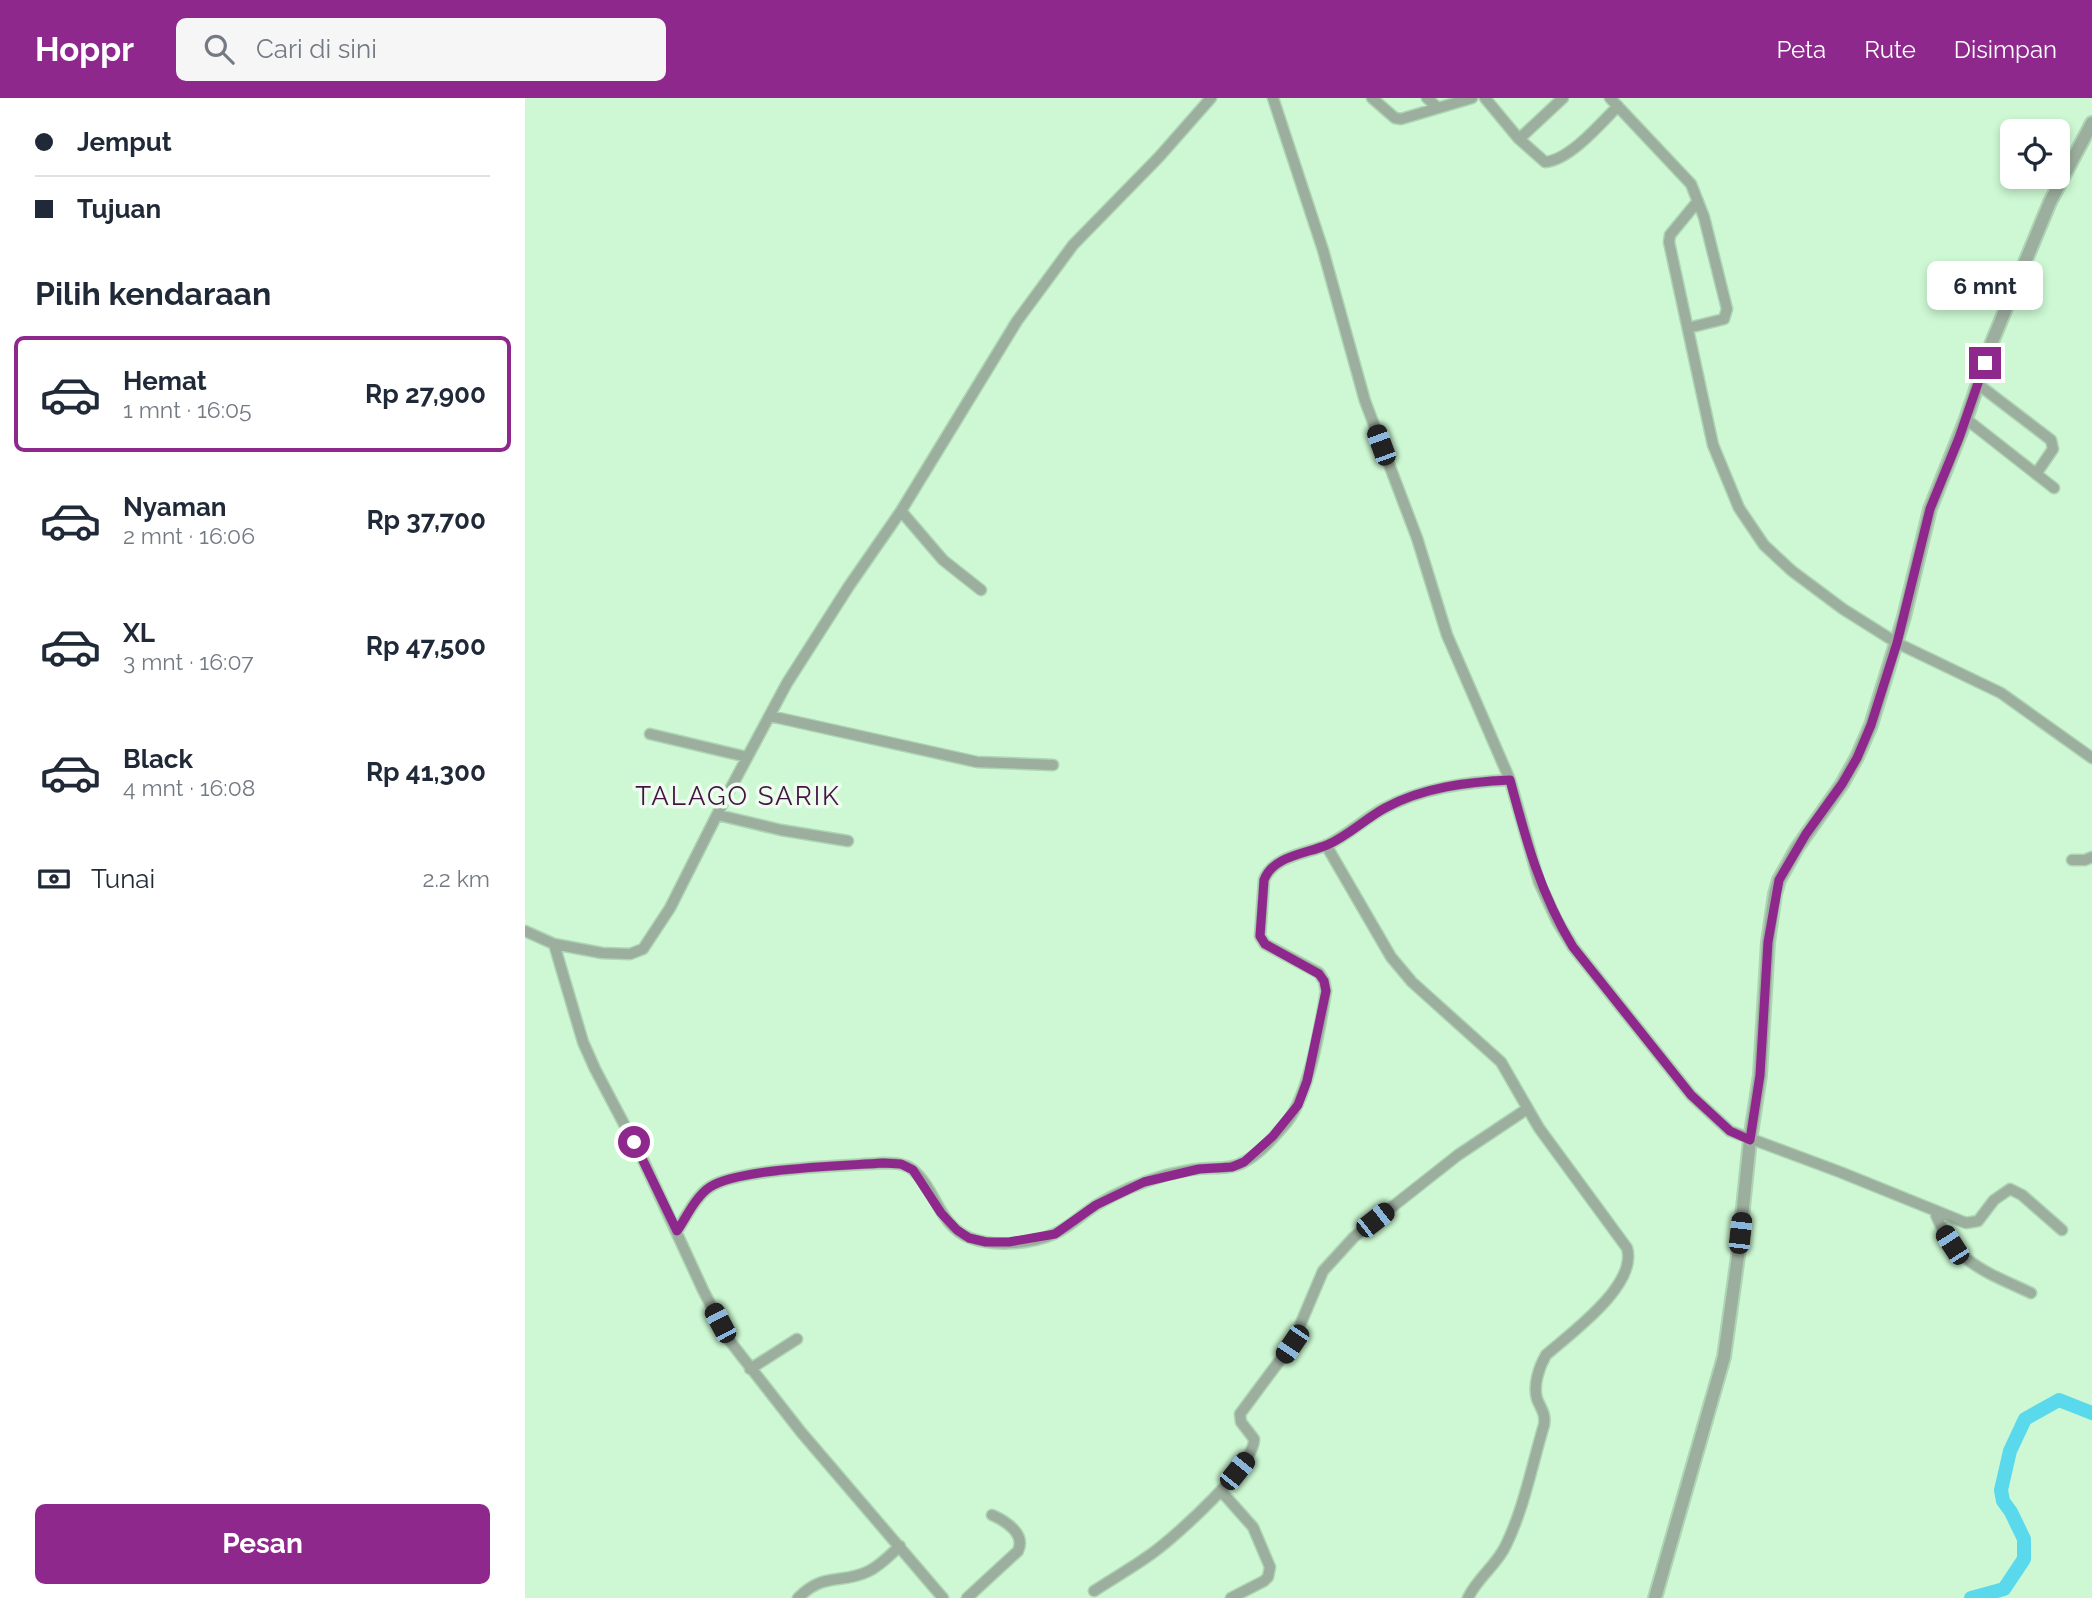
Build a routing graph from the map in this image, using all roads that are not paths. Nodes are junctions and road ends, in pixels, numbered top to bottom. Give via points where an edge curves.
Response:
1 (1211, 98) edge
2 (1273, 98) edge
3 (1372, 98) edge
4 (1427, 98) edge
5 (1472, 98) edge
6 (1485, 98) edge
7 (1563, 98) edge
8 (1614, 102) edge
9 (1438, 108) junction
10 (2092, 123) edge
11 (1519, 139) junction
12 (1698, 201) junction
13 (1688, 328) junction
14 (1979, 384) junction
15 (1966, 419) junction
16 (2036, 474) junction
17 (2054, 488) dead end
18 (901, 511) junction
19 (981, 590) dead end
20 (1897, 643) junction
21 (770, 716) junction
22 (650, 734) dead end
23 (747, 757) junction
24 (2092, 758) edge
25 (1053, 765) dead end
26 (1510, 780) junction
27 (717, 815) junction
28 (848, 841) dead end
29 (1327, 845) junction
30 (2092, 857) edge
31 (2072, 860) dead end
32 (525, 931) edge
33 (554, 944) junction
34 (1527, 1109) junction
35 (1750, 1140) junction
36 (1934, 1210) junction
37 (2062, 1230) dead end
38 (677, 1231) junction
39 (2031, 1293) dead end
40 (797, 1339) dead end
41 (750, 1369) junction
42 (1221, 1491) junction
43 (992, 1515) dead end
44 (899, 1546) junction
45 (1094, 1591) dead end
46 (798, 1598) edge
47 (943, 1598) edge
48 (967, 1598) edge
49 (1231, 1598) edge
50 (1468, 1598) edge
51 (1655, 1598) edge

1 - 18 street via 1073,245 1008,334
2 - 26 street via 1323,250 1365,401 1417,538 1447,635
3 - 9 street via 1397,119
4 - 9 street
5 - 9 street
6 - 11 street
7 - 11 street
8 - 11 street via 1579,144 1551,162 1543,161
8 - 12 street via 1691,184
10 - 14 street via 2050,202
12 - 13 street via 1669,242
12 - 13 street via 1727,309 1724,319
13 - 20 street via 1713,445 1739,508 1764,545 1793,570
14 - 15 street
14 - 16 street via 2051,440 2053,449
15 - 16 street
15 - 20 street via 1930,509
16 - 17 street
18 - 19 street via 943,560
18 - 21 street
20 - 24 street via 2001,693
20 - 35 street via 1857,758 1797,848 1777,887
21 - 23 street
21 - 25 street via 977,762
22 - 23 street
23 - 27 street
26 - 29 street via 1457,783 1394,803
26 - 35 street via 1539,882 1573,947 1691,1095 1730,1131
27 - 28 street
27 - 33 street via 643,950 602,953
29 - 34 street via 1395,963 1496,1056
29 - 38 street via 1275,863 1264,880 1260,936 1265,944 1319,974 1326,991 1298,1105 1269,1141 1244,1162 1144,1182 1096,1205 1055,1234 1009,1242 969,1238 941,1213 913,1170 883,1163 731,1179 710,1186
30 - 31 street
32 - 33 street
33 - 38 street via 583,1042
34 - 42 street via 1458,1156 1329,1262 1292,1344 1240,1414 1254,1447
34 - 50 street via 1627,1248 1629,1261 1609,1297 1542,1362 1536,1386 1544,1425 1513,1528 1502,1553
35 - 36 street
35 - 51 street via 1724,1357
36 - 37 street via 1949,1218 1978,1222 1993,1200 2010,1189
36 - 39 street via 1961,1255
38 - 41 street via 729,1340
40 - 41 street
41 - 44 street
42 - 45 street via 1155,1552
42 - 49 street via 1253,1527 1270,1567 1264,1581
43 - 48 street via 1006,1522 1021,1544
44 - 46 street via 870,1570 820,1581
44 - 47 street

